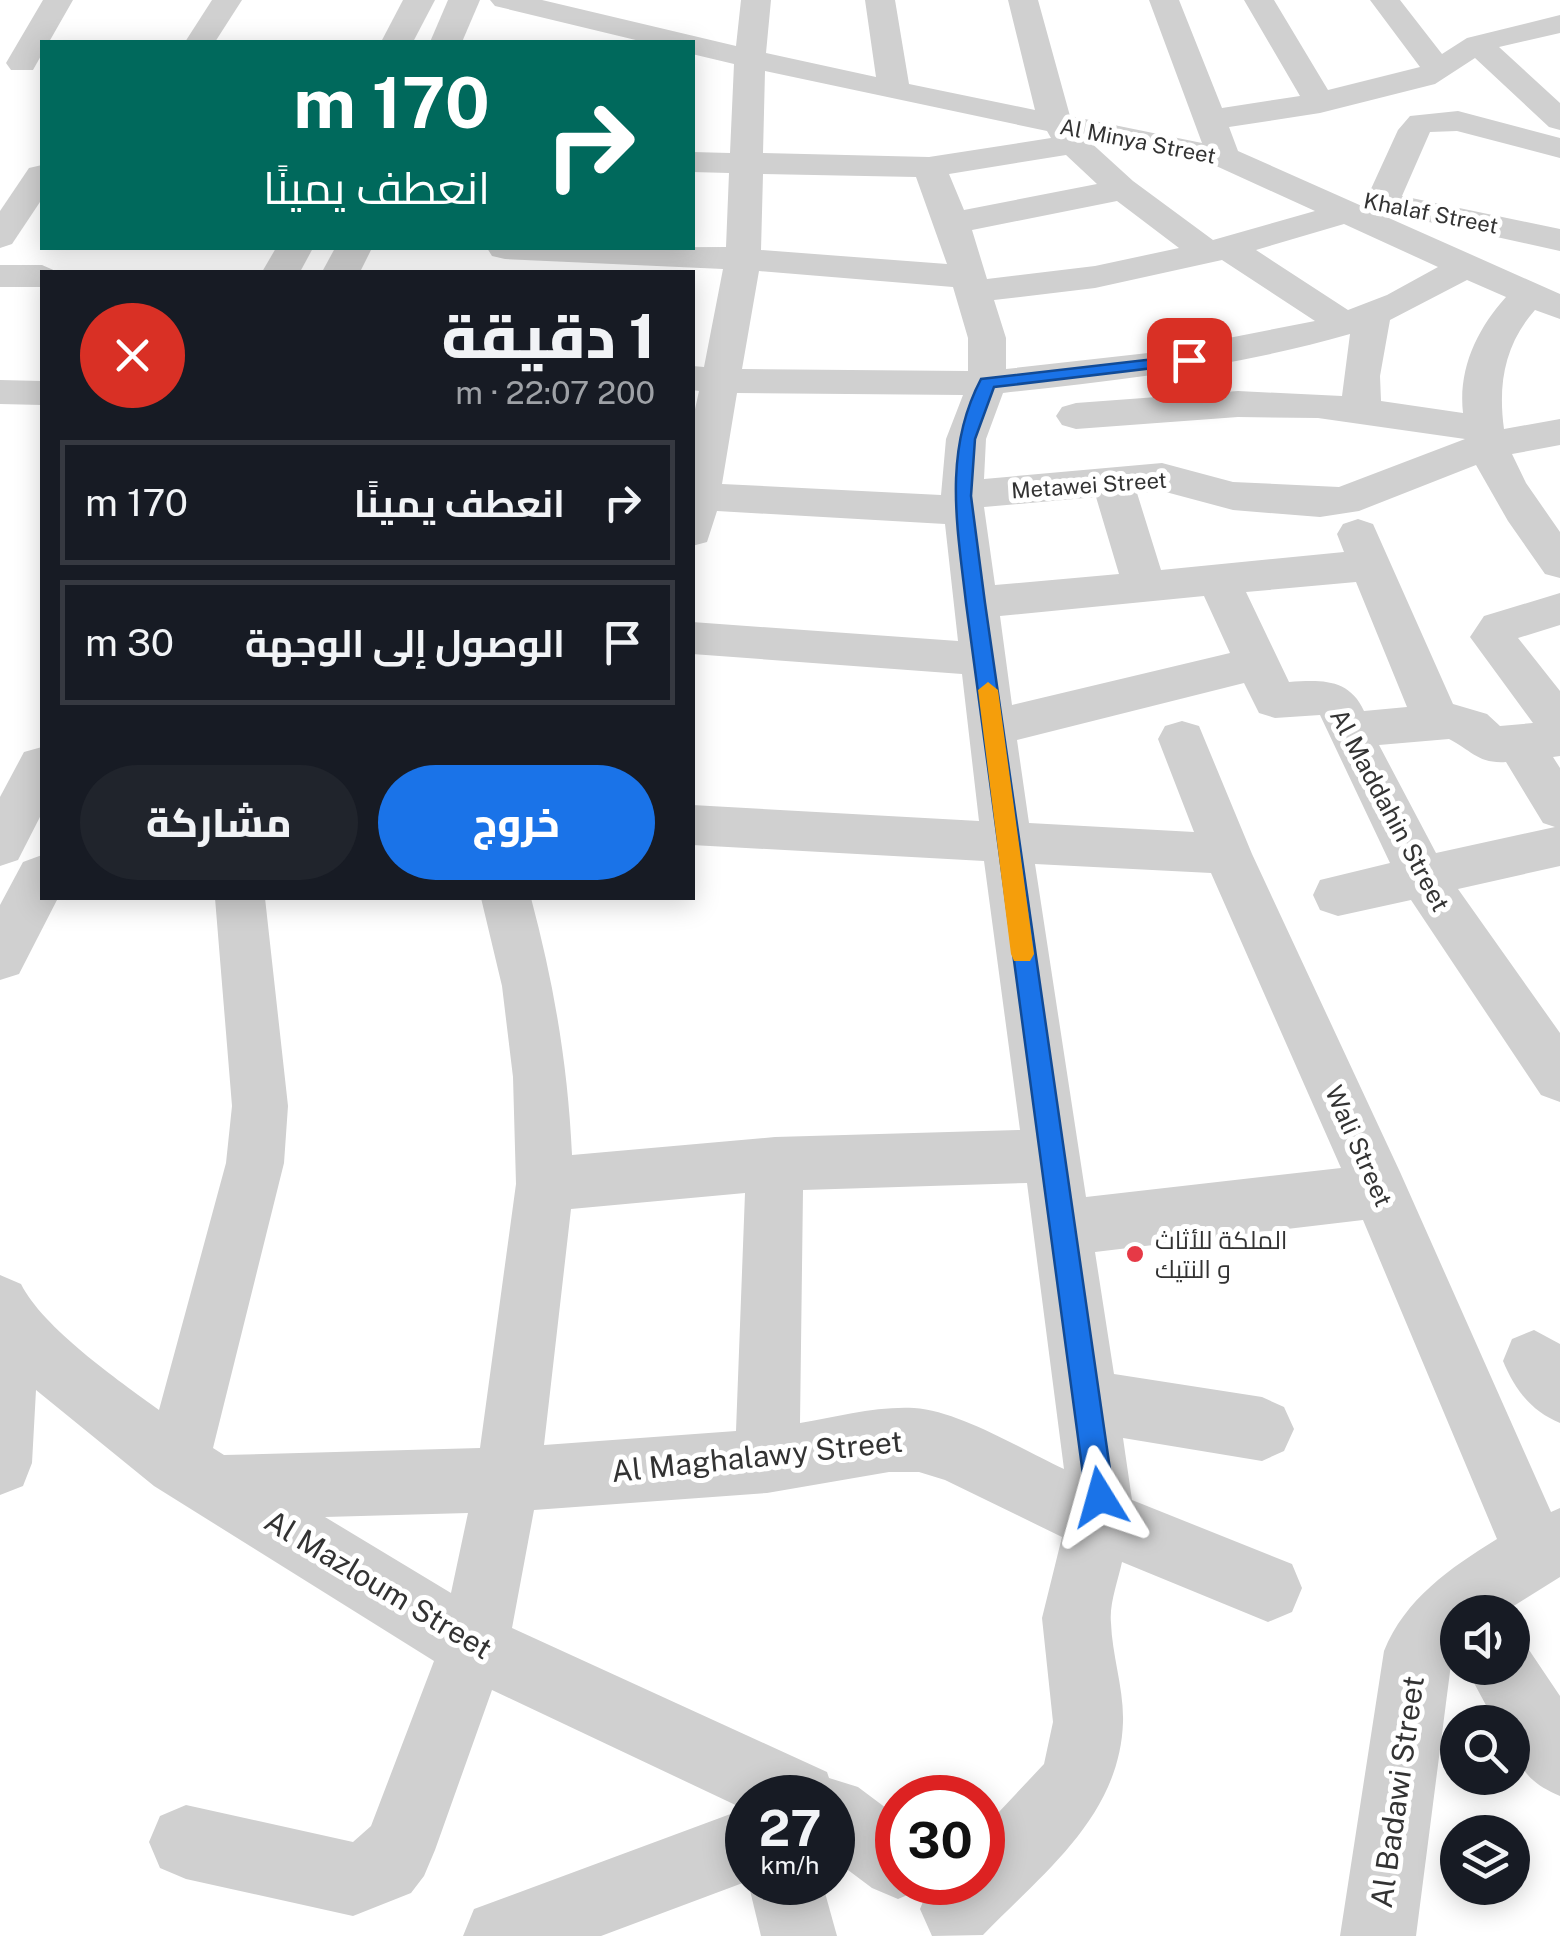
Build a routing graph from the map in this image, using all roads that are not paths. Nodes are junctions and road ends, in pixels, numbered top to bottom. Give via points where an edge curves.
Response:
1 (58, 0) edge
2 (226, 0) edge
3 (420, 0) edge
4 (464, 0) edge
5 (506, 0) edge
6 (756, 0) edge
7 (880, 0) edge
8 (1023, 0) edge
9 (1164, 0) edge
10 (1259, 0) edge
11 (1385, 0) edge
12 (607, 22) edge
13 (1560, 24) edge
14 (201, 40) edge
15 (399, 40) edge
16 (447, 40) edge
17 (673, 40) edge
18 (1478, 44) junction
19 (695, 47) edge
20 (750, 59) junction
21 (22, 63) edge
22 (1439, 72) junction
23 (894, 91) junction
24 (1547, 94) edge
25 (1320, 103) junction
26 (1210, 120) junction
27 (1560, 120) edge
28 (1066, 135) junction
29 (1560, 148) edge
30 (1224, 157) junction
31 (695, 162) edge
32 (749, 165) junction
33 (929, 166) junction
34 (0, 174) edge
35 (40, 176) edge
36 (40, 179) edge
37 (1126, 189) junction
38 (1302, 189) joint
39 (1366, 207) junction
40 (952, 223) junction
41 (0, 237) edge
42 (1560, 240) edge
43 (545, 250) edge
44 (1217, 250) junction
45 (743, 260) junction
46 (1469, 264) junction
47 (0, 276) edge
48 (40, 276) edge
49 (972, 284) junction
50 (1545, 301) edge
51 (1359, 319) junction
52 (708, 379) edge
53 (987, 383) junction
54 (0, 392) edge
55 (40, 393) edge
56 (1361, 410) junction
57 (1560, 432) edge
58 (1485, 438) junction
59 (1186, 449) dead end
60 (1080, 458) junction
61 (1206, 490) junction
62 (1344, 501) junction
63 (964, 503) junction
64 (695, 508) edge
65 (1560, 563) edge
66 (1371, 565) junction
67 (1218, 580) junction
68 (1145, 587) junction
69 (976, 603) junction
70 (1560, 609) edge
71 (695, 638) edge
72 (984, 659) junction
73 (1256, 663) junction
74 (1437, 722) junction
75 (993, 728) junction
76 (1348, 730) junction
77 (1546, 735) edge
78 (1182, 740) dead end
79 (40, 770) edge
80 (1560, 809) edge
81 (695, 825) edge
82 (1007, 844) junction
83 (0, 845) edge
84 (1560, 846) edge
85 (1227, 854) junction
86 (1420, 876) junction
87 (40, 881) edge
88 (1338, 895) dead end
89 (240, 900) edge
90 (506, 900) edge
91 (0, 957) edge
92 (1560, 1076) edge
93 (1050, 1156) junction
94 (775, 1164) junction
95 (545, 1184) junction
96 (1380, 1192) junction
97 (1061, 1228) junction
98 (4, 1315) edge
99 (1086, 1401) junction
100 (1262, 1429) dead end
101 (767, 1461) junction
102 (0, 1463) edge
103 (196, 1475) junction
104 (508, 1480) junction
105 (1099, 1520) junction
106 (1548, 1547) edge
107 (1268, 1588) dead end
108 (1482, 1595) edge
109 (1440, 1624) edge
110 (474, 1646) junction
111 (1511, 1685) edge
112 (1560, 1760) edge
113 (742, 1775) edge
114 (186, 1842) dead end
115 (725, 1853) edge
116 (791, 1905) edge
117 (953, 1909) edge
118 (501, 1936) edge
119 (799, 1936) edge
120 (1378, 1936) edge

1 - 21 street
2 - 14 street
3 - 15 street
4 - 16 street
5 - 12 street
6 - 20 street
7 - 23 street
8 - 28 street
9 - 26 street
10 - 25 street
11 - 22 street
12 - 17 street
13 - 18 street via 1504,23
18 - 22 street
18 - 24 street
19 - 20 street, Al Minya Street
20 - 23 street, Al Minya Street
20 - 32 street
22 - 25 street
23 - 28 street, Al Minya Street
24 - 27 street
25 - 26 street
26 - 30 street
28 - 30 street, Al Minya Street
28 - 33 street
28 - 37 street
29 - 39 street via 1458,121 1421,123
30 - 38 street, Al Minya Street
31 - 32 street
32 - 33 street
32 - 45 street
33 - 40 street
34 - 35 street
36 - 41 street
37 - 40 street
37 - 44 street
38 - 39 street, Khalaf Street
39 - 42 street, Khalaf Street
39 - 44 street
39 - 46 street
40 - 49 street
43 - 45 street
44 - 49 street via 1095,277
44 - 51 street
45 - 49 street
45 - 52 street
46 - 50 street
46 - 51 street
47 - 48 street
49 - 53 street via 988,338
50 - 58 street via 1496,336 1480,392
51 - 53 street via 1221,355
51 - 56 street
52 - 53 street
52 - 64 street
53 - 63 street via 966,439
54 - 55 street
56 - 58 street
56 - 60 street via 1238,404
57 - 58 street, Metawei Street
58 - 62 street, Metawei Street
58 - 65 street via 1518,504
59 - 61 street
60 - 61 street, Metawei Street
60 - 63 street, Metawei Street
60 - 68 street
61 - 62 street, Metawei Street
62 - 66 street
63 - 64 street, Metawei Street
63 - 69 street
66 - 67 street
66 - 74 street
67 - 68 street
67 - 73 street, Al Maddahin Street
68 - 69 street
69 - 72 street
70 - 77 street via 1492,636
71 - 72 street
72 - 75 street
73 - 75 street
73 - 76 street, Al Maddahin Street via 1274,701 1328,698 1338,704
74 - 76 street
74 - 77 street via 1463,723 1490,745
75 - 82 street
76 - 86 street, Al Maddahin Street
77 - 80 street
78 - 85 street, Wali Street
79 - 83 street
81 - 82 street
82 - 85 street
82 - 93 street
84 - 86 street
85 - 96 street, Wali Street
86 - 88 street
86 - 92 street, Al Maddahin Street
87 - 91 street
89 - 103 street via 260,1106
90 - 95 street via 541,1077
93 - 94 street
93 - 97 street
94 - 95 street
94 - 101 street
95 - 104 street
96 - 97 street
96 - 106 street, Wali Street
97 - 99 street
98 - 102 street
98 - 103 street, Al Mazloum Street via 87,1396
99 - 100 street
99 - 105 street
101 - 104 street, Al Maghalawy Street
101 - 105 street, Al Maghalawy Street via 919,1440
103 - 104 street, Al Maghalawy Street
103 - 110 street, Al Mazloum Street
104 - 110 street
105 - 107 street, Al Maghalawy Street
105 - 117 street via 1076,1618 1088,1722 1077,1780
106 - 108 street, Al Badawi Street
109 - 120 street, Al Badawi Street via 1418,1651
110 - 113 street, Al Mazloum Street
110 - 114 street via 398,1850 385,1867 353,1879
111 - 112 street
115 - 118 street
116 - 119 street

